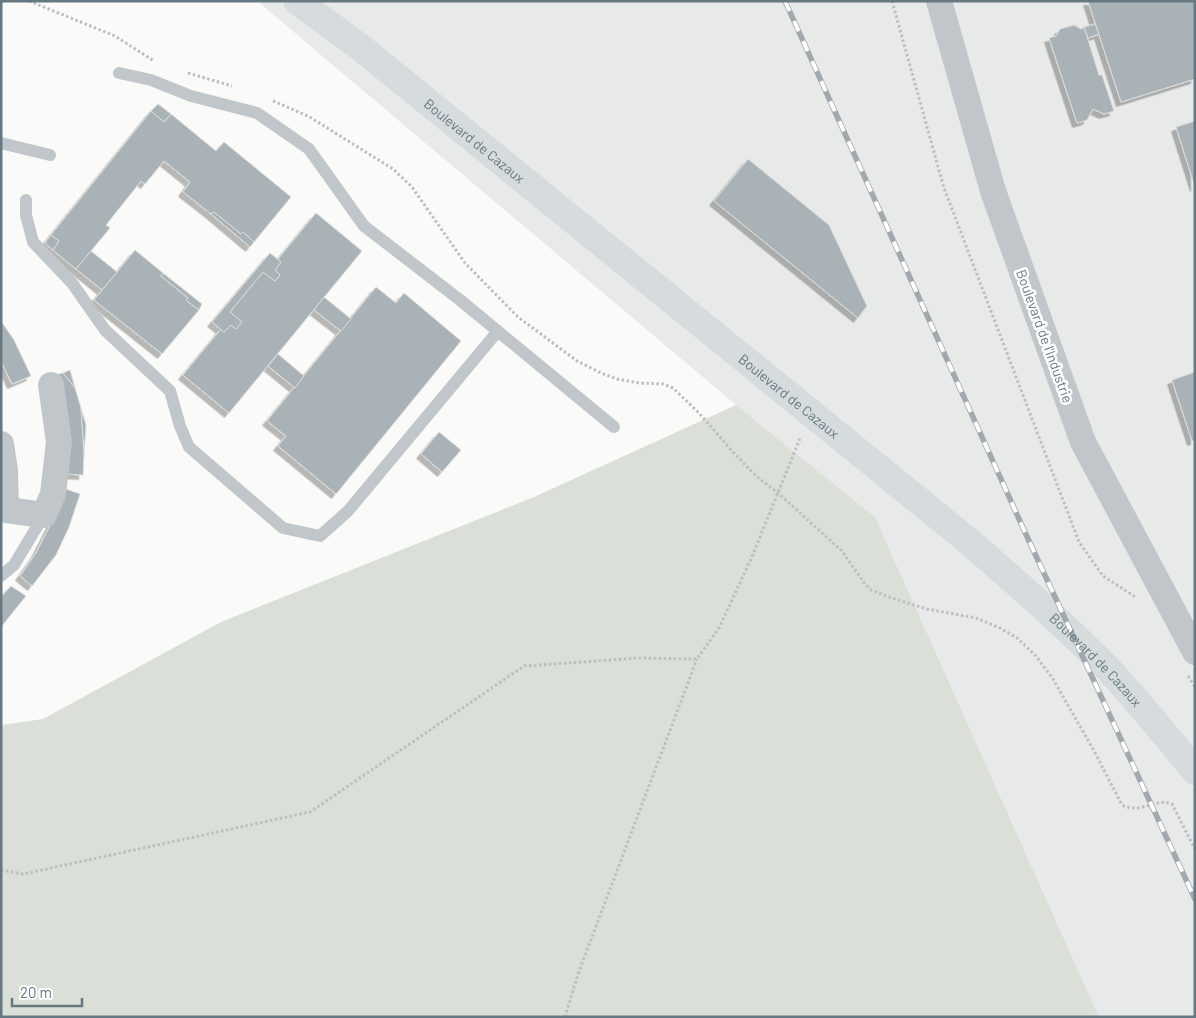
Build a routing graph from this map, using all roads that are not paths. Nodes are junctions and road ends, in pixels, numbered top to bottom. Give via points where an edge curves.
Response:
1 (297, 1) edge
2 (311, 1) edge
3 (939, 1) edge
4 (360, 47) junction
5 (118, 74) dead end
6 (1, 143) edge
7 (50, 155) dead end
8 (26, 200) dead end
9 (498, 331) junction
10 (51, 385) dead end
11 (614, 427) dead end
12 (1, 444) edge
13 (44, 515) junction
14 (1, 576) edge
15 (1190, 662) edge
16 (1195, 771) edge

1 - 4 main road, Boulevard de Cazaux
2 - 4 main road, Boulevard de Cazaux
3 - 15 street, Boulevard de l'Industrie via 993,192 1083,442 1143,558
4 - 16 main road, Boulevard de Cazaux via 966,539 1033,597 1110,671
5 - 9 lane via 152,80 191,96 257,113 309,149 364,226
6 - 7 lane
8 - 9 lane via 33,242 72,283 105,330 170,391 189,447 283,528 320,536 348,511
9 - 11 lane
10 - 13 street via 59,442 53,494
12 - 13 street via 6,510
13 - 14 lane via 14,565

